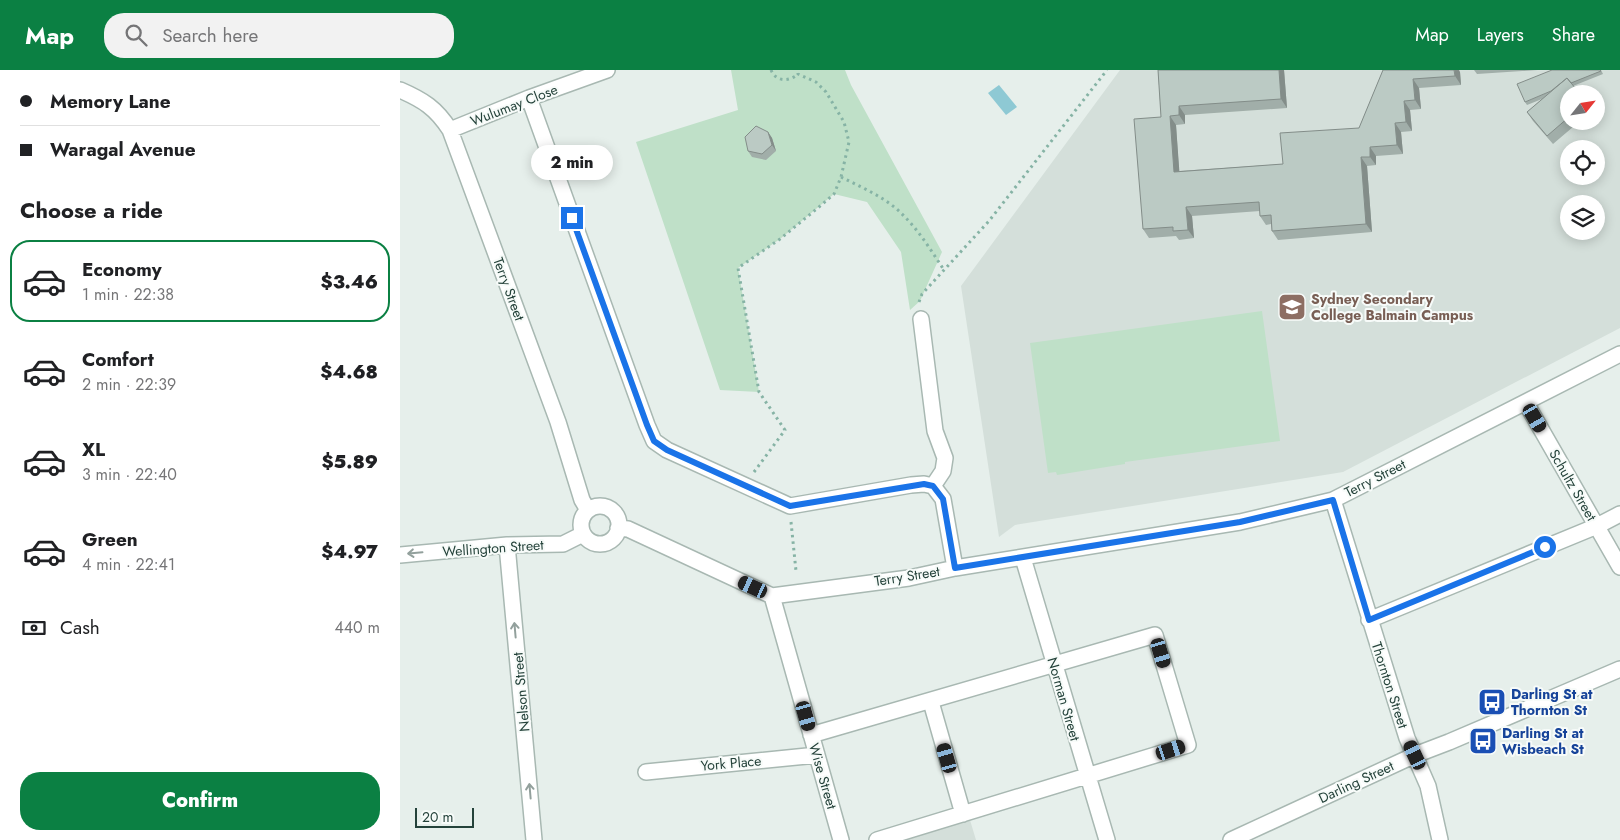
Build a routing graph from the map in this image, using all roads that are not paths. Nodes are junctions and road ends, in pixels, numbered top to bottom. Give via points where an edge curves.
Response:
1 (607, 70) edge
2 (400, 90) edge
3 (529, 98) junction
4 (450, 130) junction
5 (921, 319) road end
6 (1620, 354) edge
7 (1526, 403) junction
8 (933, 486) junction
9 (1333, 500) junction
10 (588, 510) junction
11 (1620, 514) edge
12 (1597, 526) junction
13 (618, 528) junction
14 (583, 534) junction
15 (508, 545) junction
16 (400, 555) edge
17 (1023, 558) junction
18 (1620, 567) edge
19 (955, 568) junction
20 (772, 596) junction
21 (1369, 620) junction
22 (1054, 664) junction
23 (1620, 669) edge
24 (931, 702) junction
25 (811, 735) junction
26 (817, 755) junction
27 (1415, 755) junction
28 (646, 772) dead end
29 (1087, 777) junction
30 (963, 814) junction
31 (534, 840) edge
32 (841, 840) edge
33 (877, 840) edge
34 (1107, 840) edge
35 (1231, 840) edge
36 (1440, 840) edge

1 - 3 street, Wulumay Close
2 - 4 street, Terry Street via 437,111
3 - 4 street, Wulumay Close
3 - 8 street via 654,441 667,450 790,506 924,484
4 - 10 street, Terry Street
5 - 8 street via 936,431 945,458 943,470
6 - 7 street, Terry Street
7 - 9 street, Terry Street
7 - 12 street, Schultz Street
8 - 19 street via 943,499
9 - 17 street, Terry Street via 1240,522
9 - 21 street, Thornton Street
10 - 13 street via 600,506 612,510
10 - 14 street via 581,521
11 - 12 street
12 - 18 street, Schultz Street
12 - 21 street
13 - 14 street via 613,538 603,544 592,542
13 - 20 street via 628,529
14 - 15 street, Wellington Street via 563,544
15 -> 16 street, Wellington Street
31 -> 15 street, Nelson Street
17 - 19 street, Terry Street
17 - 22 street, Norman Street
19 - 20 street, Terry Street via 909,578
20 - 25 street, Wise Street
21 - 27 street, Thornton Street
22 - 24 street
22 - 29 street, Norman Street
22 - 29 street via 1155,635 1188,745
23 - 27 street, Darling Street
24 - 25 street
24 - 30 street
25 - 26 street, Wise Street
26 - 28 street, York Place
26 - 32 street, Wise Street
27 - 35 street, Darling Street
27 - 36 street, Thornton Street via 1428,786
29 - 30 street
29 - 34 street, Norman Street
30 - 33 street

